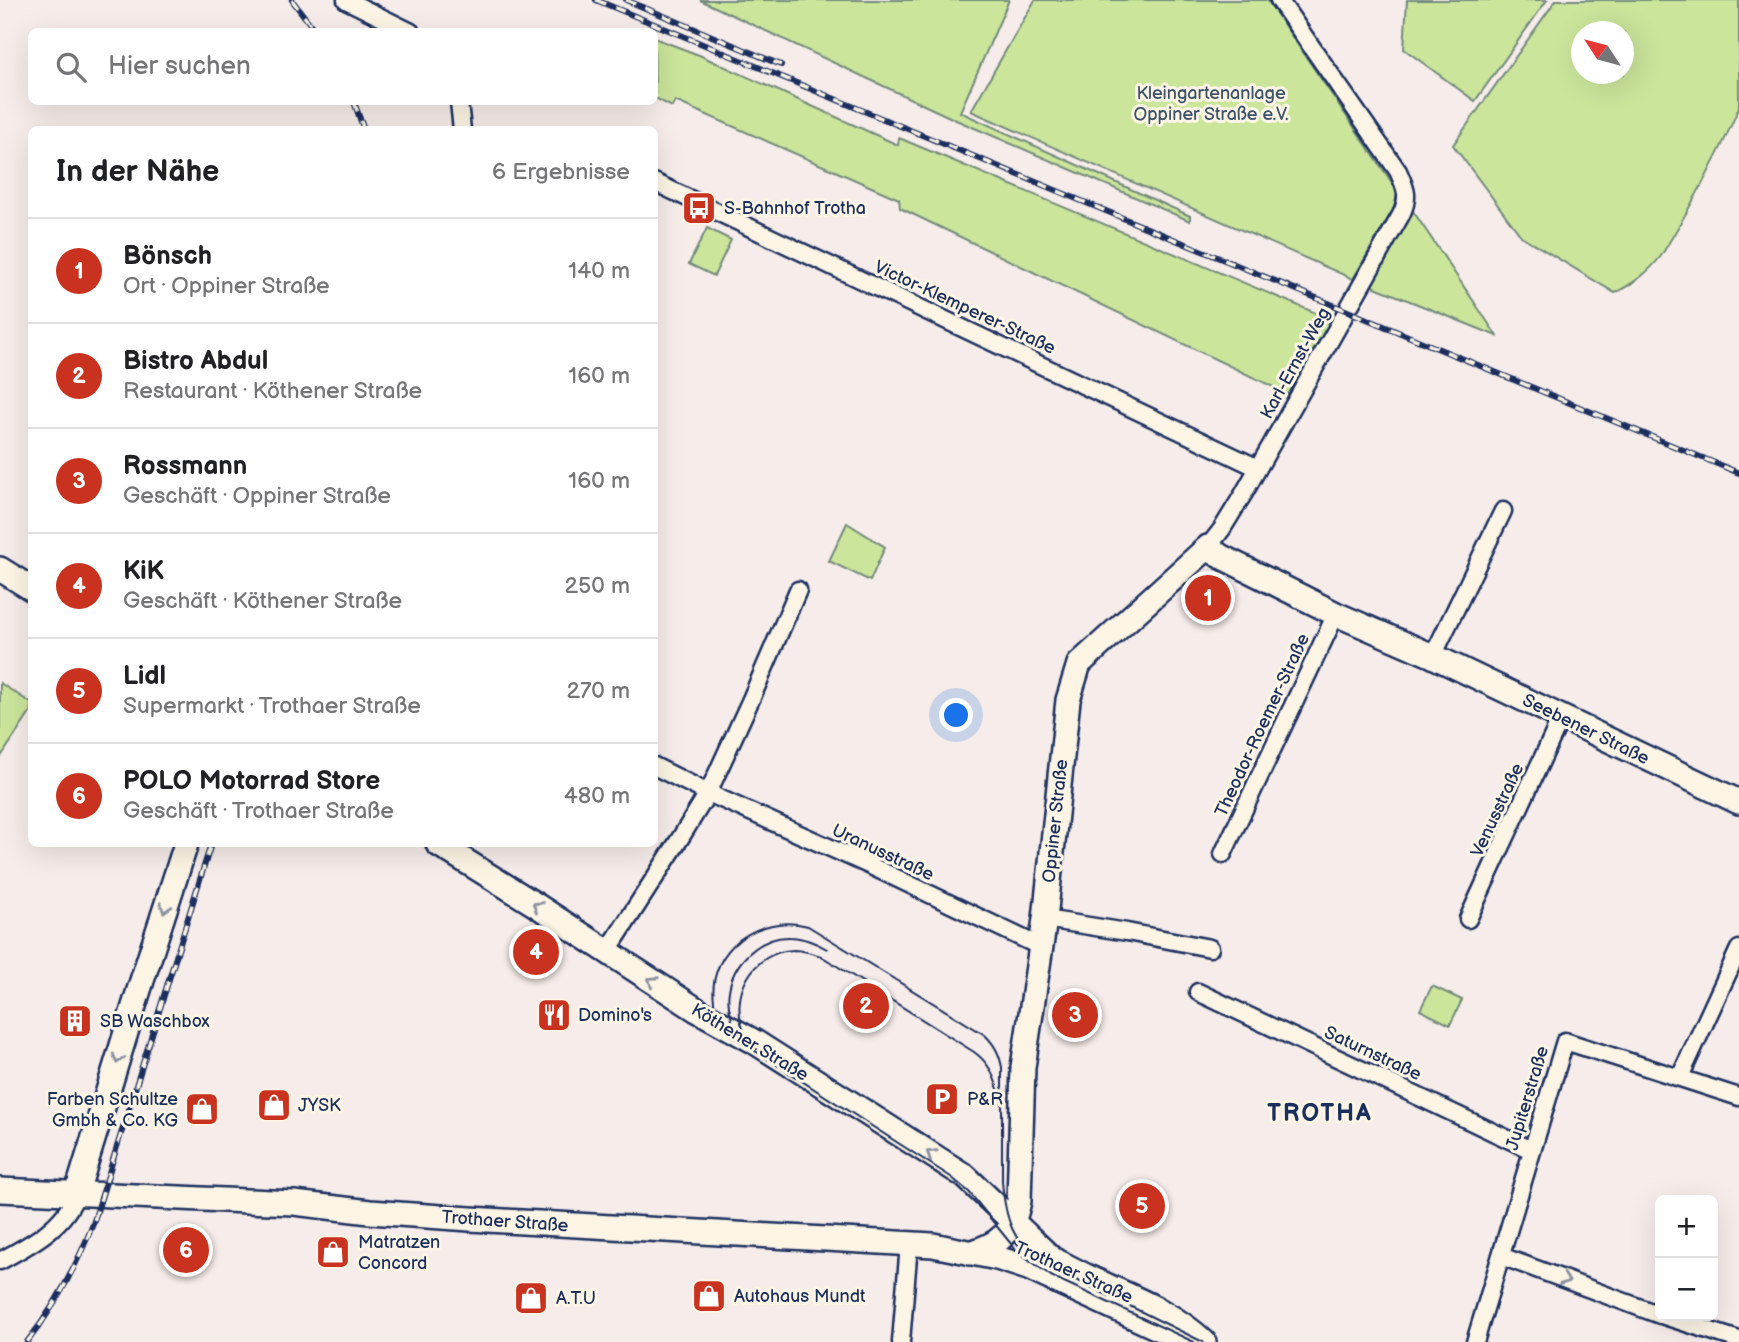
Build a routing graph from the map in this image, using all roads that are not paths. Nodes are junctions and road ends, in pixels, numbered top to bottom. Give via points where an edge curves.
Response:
1 (346, 0) edge
2 (1279, 0) edge
3 (403, 28) edge
4 (458, 105) edge
5 (461, 126) edge
6 (658, 184) edge
7 (1258, 468) junction
8 (1503, 510) dead end
9 (1208, 548) junction
10 (0, 569) edge
11 (28, 586) edge
12 (798, 590) dead end
13 (1336, 614) junction
14 (1433, 656) junction
15 (1561, 718) junction
16 (658, 768) edge
17 (708, 793) junction
18 (1739, 802) edge
19 (185, 847) edge
20 (443, 847) edge
21 (1223, 854) dead end
22 (1045, 919) junction
23 (1468, 919) dead end
24 (1041, 947) junction
25 (1210, 948) dead end
26 (1739, 949) edge
27 (607, 952) junction
28 (1198, 992) dead end
29 (1681, 1077) junction
30 (1739, 1097) edge
31 (1531, 1150) junction
32 (1019, 1153) junction
33 (0, 1190) edge
34 (982, 1191) junction
35 (77, 1192) junction
36 (1007, 1231) junction
37 (909, 1244) junction
38 (933, 1245) junction
39 (970, 1253) junction
40 (1501, 1256) junction
41 (0, 1261) edge
42 (1655, 1312) edge
43 (1680, 1321) edge
44 (1739, 1340) edge
45 (901, 1342) edge
46 (1188, 1342) edge
47 (1204, 1342) edge
48 (1475, 1342) edge

1 - 3 street
2 - 7 street, Karl-Ernst-Weg via 1398,171 1407,194 1401,215
4 - 5 street
6 - 7 street, Victor-Klemperer-Straße
7 - 9 street, Karl-Ernst-Weg
8 - 14 street
9 - 13 main road, Seebener Straße
9 - 22 main road, Oppiner Straße via 1079,664 1069,700
10 - 11 main road
12 - 17 street
13 - 14 main road, Seebener Straße
13 - 21 street, Theodor-Roemer-Straße
14 - 15 main road, Seebener Straße
15 - 18 main road, Seebener Straße
15 - 23 street, Venusstraße
16 - 17 street, Uranusstraße
17 - 24 street, Uranusstraße
17 - 27 street
19 -> 35 main road
27 -> 20 main road, Köthener Straße
22 - 24 main road, Oppiner Straße
22 - 25 street
24 - 32 main road, Oppiner Straße via 1023,1067
26 - 29 street
34 -> 27 main road, Köthener Straße via 767,1049 710,1019
28 - 31 street, Saturnstraße
29 - 30 street, Jupiterstraße
29 - 31 street, Jupiterstraße via 1565,1041
31 - 40 street, Jupiterstraße
32 - 34 main road via 1010,1173
32 - 36 main road, Oppiner Straße via 1019,1201
33 - 35 main road, Trothaer Straße
34 - 36 main road, Köthener Straße
35 - 37 main road, Trothaer Straße
35 - 41 street via 56,1225
36 - 38 main road, Trothaer Straße
36 - 39 main road via 989,1247
36 - 47 main road, Trothaer Straße via 1072,1270 1167,1315
37 - 38 main road, Trothaer Straße
37 - 45 street
38 - 39 main road, Trothaer Straße
39 - 46 main road, Trothaer Straße via 1028,1268
40 -> 42 street
40 - 48 street, Jupiterstraße
43 - 44 street

